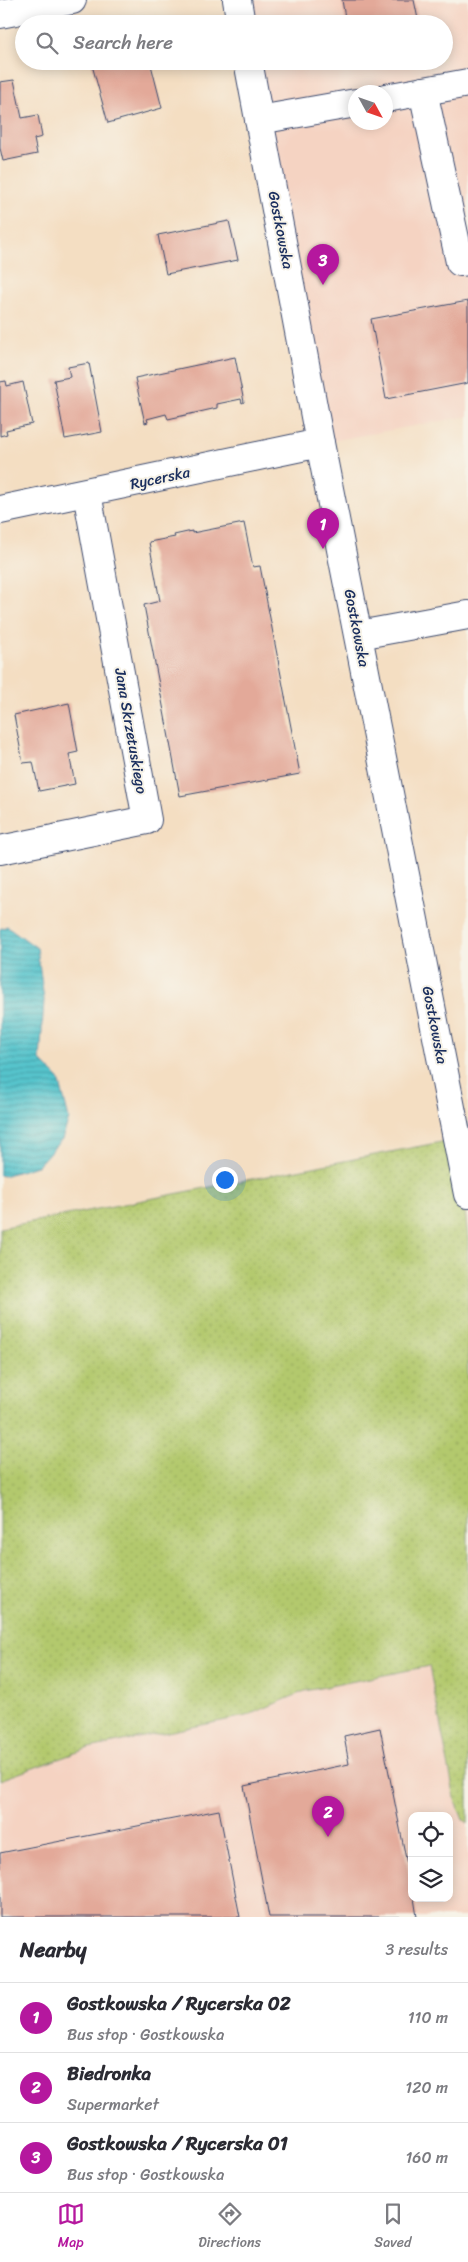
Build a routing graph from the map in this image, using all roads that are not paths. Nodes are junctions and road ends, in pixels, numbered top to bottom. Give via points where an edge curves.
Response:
1 (72, 0) edge
2 (237, 0) edge
3 (0, 14) edge
4 (240, 15) edge
5 (250, 70) edge
6 (468, 83) edge
7 (423, 91) junction
8 (393, 97) edge
9 (348, 104) edge
10 (260, 120) junction
11 (468, 261) edge
12 (320, 443) junction
13 (87, 493) junction
14 (0, 510) edge
15 (468, 615) edge
16 (359, 635) junction
17 (0, 850) edge
18 (468, 1194) edge

1 - 3 street
2 - 4 street
5 - 10 street, Gostkowska
6 - 7 street
7 - 8 street
7 - 11 street via 460,262
9 - 10 street
10 - 12 street, Gostkowska
12 - 13 street, Rycerska
12 - 16 street, Gostkowska
13 - 14 street, Rycerska
13 - 17 street, Jana Skrzetuskiego via 147,820
15 - 16 street
16 - 18 street, Gostkowska

